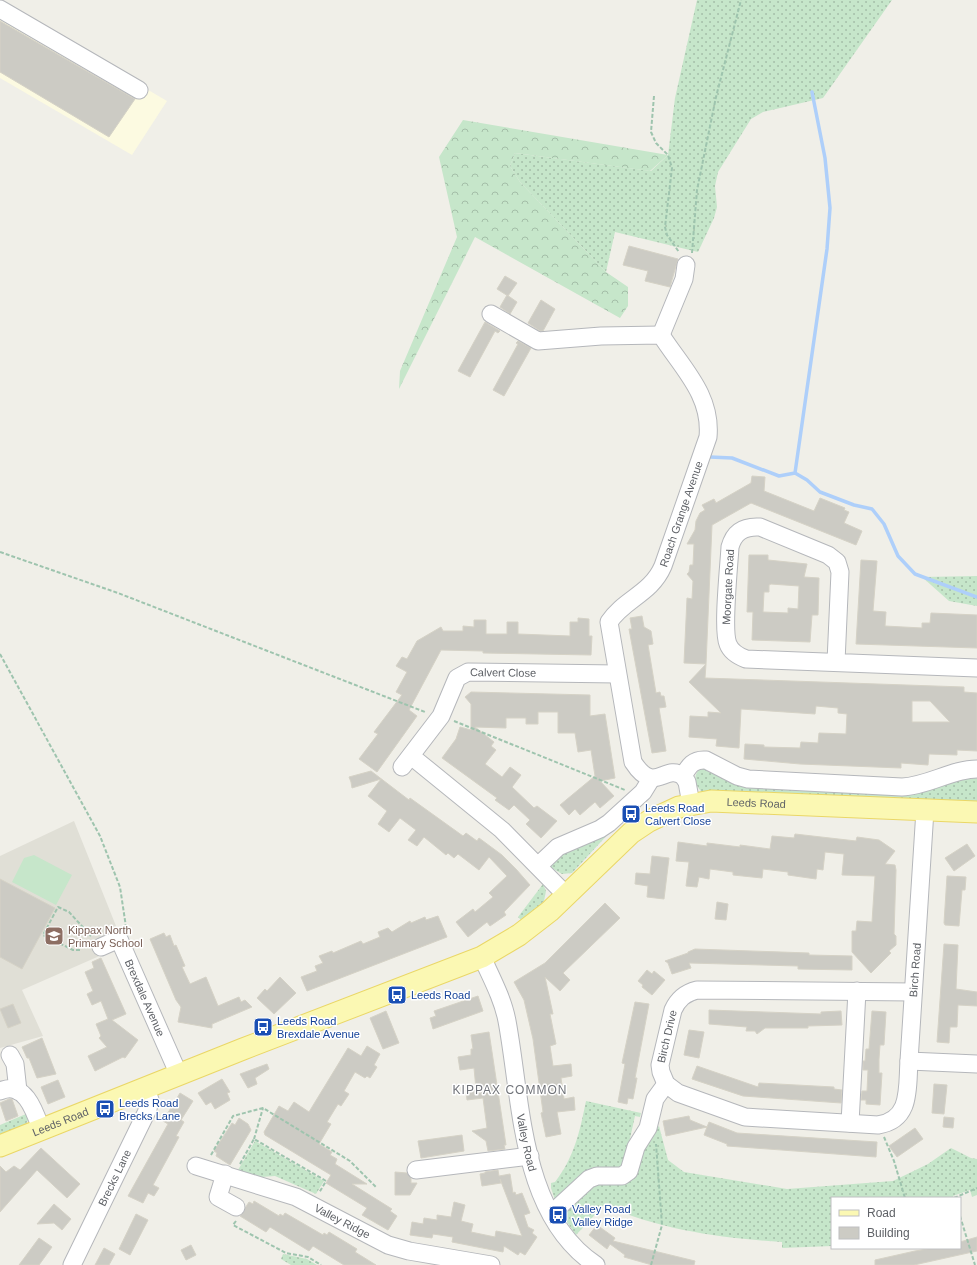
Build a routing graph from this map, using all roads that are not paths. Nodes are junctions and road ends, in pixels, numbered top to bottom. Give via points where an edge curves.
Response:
1 (0, 9) edge
2 (139, 90) dead end
3 (686, 265) road end
4 (491, 314) dead end
5 (661, 335) junction
6 (836, 662) junction
7 (977, 668) edge
8 (617, 674) junction
9 (977, 769) edge
10 (683, 776) junction
11 (651, 778) junction
12 (691, 804) junction
13 (925, 810) junction
14 (977, 812) edge
15 (538, 866) junction
16 (567, 896) junction
17 (96, 942) road end
18 (482, 956) junction
19 (857, 991) junction
20 (914, 992) junction
21 (10, 1055) dead end
22 (909, 1061) junction
23 (977, 1064) edge
24 (179, 1075) junction
25 (666, 1084) junction
26 (146, 1089) junction
27 (0, 1091) edge
28 (18, 1091) junction
29 (850, 1123) junction
30 (41, 1129) junction
31 (0, 1146) edge
32 (530, 1156) junction
33 (200, 1167) road end
34 (416, 1170) dead end
35 (229, 1175) junction
36 (237, 1214) road end
37 (551, 1214) junction
38 (415, 1259) edge
39 (577, 1260) edge
40 (72, 1265) edge
41 (491, 1265) edge
42 (596, 1265) edge

1 - 2 street
3 - 5 street via 684,279
4 - 5 street via 538,341
5 - 8 street, Roach Grange Avenue via 698,388 708,417 708,437 660,574 647,589 614,614 609,622
6 - 6 street, Moorgate Road via 746,659 733,652 726,638 730,547 737,533 744,528 760,527 828,555 836,562 840,572
6 - 7 street, Moorgate Road
8 - 11 street, Roach Grange Avenue via 631,755 638,769
8 - 15 street, Calvert Close via 468,672 457,678 441,716 406,762 502,830
9 - 10 street, Leeds Road via 962,771 924,784 902,787 748,779 706,760 691,764
10 - 11 street via 672,772 656,779
10 - 12 street via 687,782
11 - 15 street via 640,796 600,829 558,847
12 - 13 main road, Leeds Road via 711,801 758,802
12 - 16 main road, Leeds Road via 663,813 631,833
13 - 14 main road, Leeds Road
13 - 20 street, Birch Road
15 - 16 street, Calvert Close
16 - 18 main road, Leeds Road via 519,935
17 - 24 street, Brexdale Avenue via 119,939
18 - 24 main road, Leeds Road
18 - 32 street, Valley Road via 507,1020 516,1094
19 - 20 street, Birch Drive
19 - 25 street, Birch Drive via 689,992 677,1002 672,1017 660,1065 662,1079
19 - 29 street
20 - 22 street, Birch Road
21 - 28 street via 15,1064
22 - 23 street
22 - 29 street via 904,1108 894,1120 878,1125
24 - 26 main road, Leeds Road
25 - 29 street via 678,1093 745,1117
25 - 37 street via 655,1099 652,1132 636,1147 626,1174 589,1179
26 - 30 main road, Leeds Road
26 - 40 street, Brecks Lane via 150,1100 148,1108
27 - 28 street
28 - 30 street via 29,1100
30 - 31 main road, Leeds Road
32 - 34 street
32 - 37 street, Valley Road
33 - 35 street, Valley Ridge
35 - 36 street via 218,1197
35 - 38 street, Valley Ridge via 277,1190 312,1205
37 - 39 street, Valley Road
38 - 41 street, Valley Ridge
39 - 42 street, Valley Road

